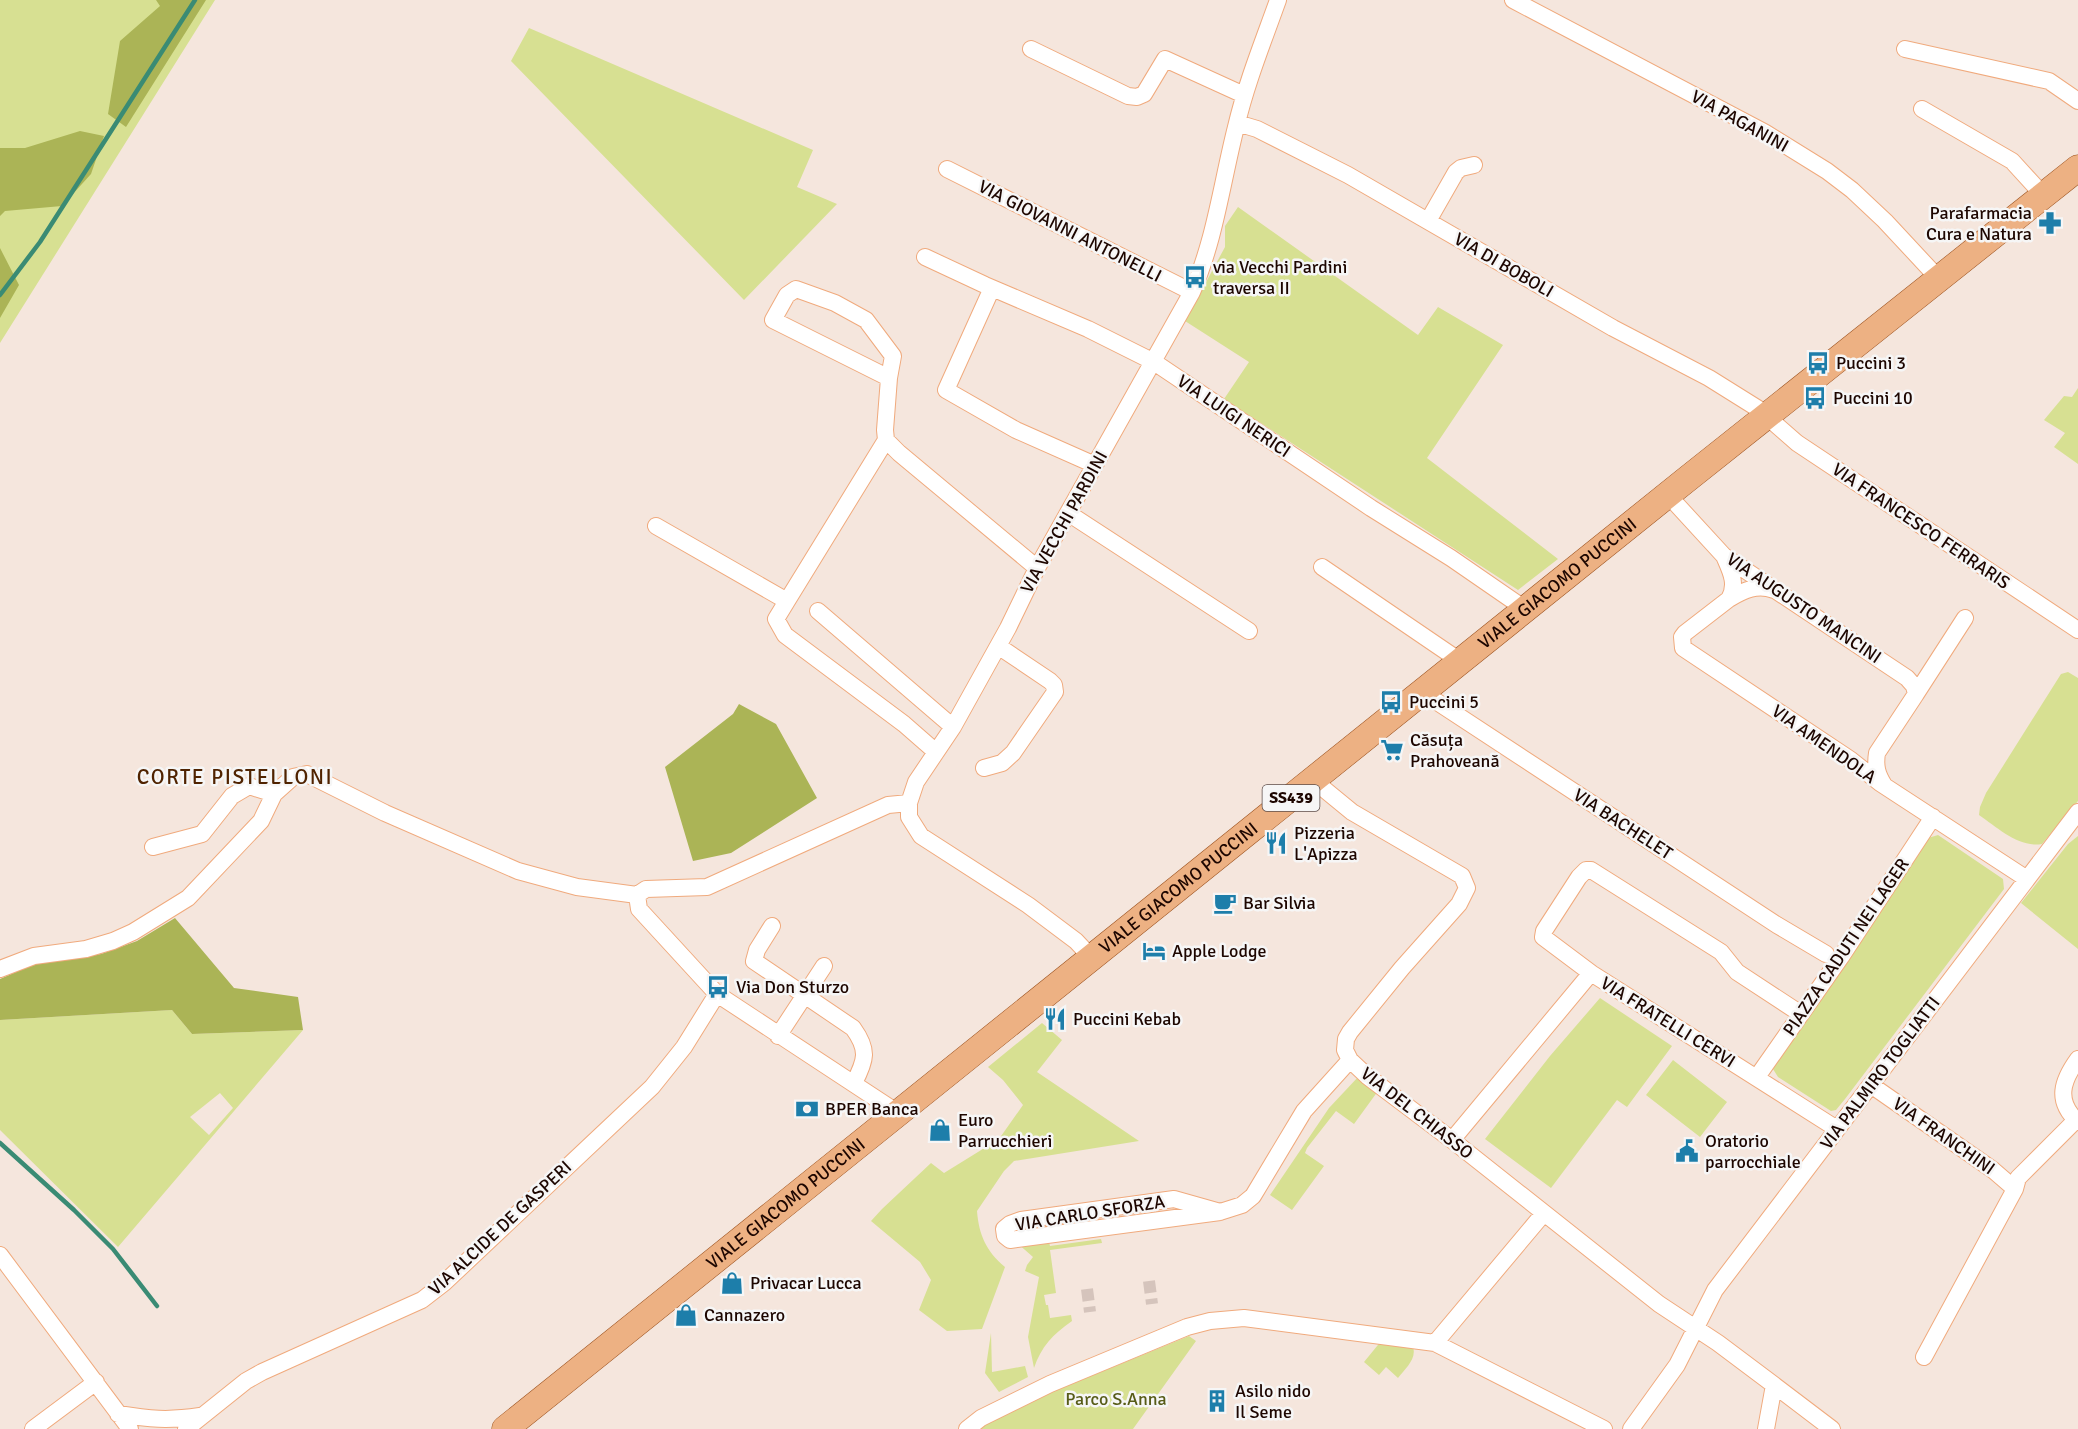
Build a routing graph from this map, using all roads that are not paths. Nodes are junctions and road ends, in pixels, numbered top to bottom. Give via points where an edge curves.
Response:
1 (1278, 0) edge
2 (1514, 0) edge
3 (1031, 49) dead end
4 (1905, 49) dead end
5 (1244, 95) junction
6 (2078, 101) edge
7 (1922, 109) dead end
8 (1236, 123) junction
9 (1474, 165) dead end
10 (2078, 168) edge
11 (947, 169) dead end
12 (2044, 196) junction
13 (1428, 221) junction
14 (925, 257) dead end
15 (1940, 279) junction
16 (992, 288) junction
17 (1192, 292) junction
18 (1154, 362) junction
19 (890, 378) junction
20 (1766, 418) junction
21 (886, 440) junction
22 (1095, 465) junction
23 (1668, 495) junction
24 (1068, 513) junction
25 (656, 526) dead end
26 (1724, 556) junction
27 (1322, 567) dead end
28 (1037, 568) junction
29 (1780, 592) junction
30 (1729, 598) junction
31 (787, 601) junction
32 (1525, 609) junction
33 (818, 612) dead end
34 (1965, 618) dead end
35 (2078, 630) edge
36 (1249, 631) dead end
37 (998, 646) junction
38 (1460, 662) junction
39 (1422, 692) junction
40 (1916, 694) junction
41 (953, 727) junction
42 (936, 752) junction
43 (1877, 753) junction
44 (1851, 760) junction
45 (984, 768) dead end
46 (1313, 780) junction
47 (1885, 786) junction
48 (274, 794) junction
49 (909, 803) junction
50 (2078, 812) edge
51 (1933, 817) junction
52 (153, 847) dead end
53 (2027, 879) junction
54 (637, 895) junction
55 (772, 926) dead end
56 (1826, 954) dead end
57 (1092, 958) junction
58 (824, 966) dead end
59 (0, 969) edge
60 (1591, 973) junction
61 (717, 994) junction
62 (806, 995) junction
63 (1801, 1014) junction
64 (778, 1036) junction
65 (2078, 1059) edge
66 (1350, 1060) junction
67 (1757, 1077) junction
68 (854, 1083) junction
69 (1871, 1085) junction
70 (898, 1113) junction
71 (2077, 1121) edge
72 (1837, 1129) junction
73 (1452, 1140) junction
74 (2015, 1189) junction
75 (1220, 1212) junction
76 (1544, 1213) junction
77 (0, 1255) edge
78 (1695, 1327) junction
79 (1435, 1343) junction
80 (1924, 1357) dead end
81 (96, 1382) junction
82 (1774, 1385) junction
83 (118, 1413) junction
84 (201, 1416) junction
85 (33, 1429) edge
86 (130, 1429) edge
87 (186, 1429) edge
88 (505, 1429) edge
89 (967, 1429) edge
90 (1604, 1429) edge
91 (1631, 1429) edge
92 (1766, 1429) edge
93 (1832, 1429) edge

1 - 5 street, VIA VECCHI PARDINI
2 - 15 street, VIA PAGANINI via 1764,132 1827,171 1885,221
3 - 5 street via 1128,96 1144,94 1165,59
4 - 6 street via 2049,81
5 - 8 street, VIA VECCHI PARDINI
7 - 12 street via 2012,160
8 - 13 street, VIA DI BOBOLI via 1257,129 1348,175
8 - 17 street, VIA VECCHI PARDINI via 1210,245
9 - 13 street via 1456,172
10 - 12 main road, VIALE GIACOMO PUCCINI / SS439
11 - 17 street, VIA GIOVANNI ANTONELLI
12 - 15 main road, VIALE GIACOMO PUCCINI / SS439
13 - 20 street, VIA DI BOBOLI via 1708,378 1757,408
14 - 16 street, VIA LUIGI NERICI
15 - 20 main road, VIALE GIACOMO PUCCINI / SS439
16 - 18 street, VIA LUIGI NERICI via 1088,328
16 - 22 street via 946,390 1016,430
17 - 18 street, VIA VECCHI PARDINI
18 - 22 street, VIA VECCHI PARDINI
18 - 32 street, VIA LUIGI NERICI
19 - 19 street via 892,356 866,320 835,303 796,290 787,296 773,320
19 - 21 street
20 - 23 main road, VIALE GIACOMO PUCCINI / SS439
20 - 35 street, VIA FRANCESCO FERRARIS
21 - 28 street
21 - 31 street
22 - 24 street, VIA VECCHI PARDINI
23 - 26 street, VIA AUGUSTO MANCINI
23 - 32 main road, VIALE GIACOMO PUCCINI / SS439
24 - 28 street, VIA VECCHI PARDINI
24 - 36 street
25 - 31 street
26 - 29 street, VIA AUGUSTO MANCINI
26 - 30 street via 1734,582
27 - 38 street
28 - 37 street, VIA VECCHI PARDINI
29 - 30 street, VIA AMENDOLA via 1755,587
29 - 40 street, VIA AUGUSTO MANCINI via 1907,678
30 - 44 street, VIA AMENDOLA via 1685,633 1683,648
31 - 42 street via 776,619 785,635
32 - 38 main road, VIALE GIACOMO PUCCINI / SS439
33 - 41 street
34 - 40 street
37 - 41 street, VIA VECCHI PARDINI
37 - 45 street via 1050,681 1055,692 1013,753 1002,764
38 - 39 main road, VIALE GIACOMO PUCCINI / SS439
39 - 46 main road, VIALE GIACOMO PUCCINI / SS439
39 - 56 street, VIA BACHELET
40 - 43 street
41 - 42 street, VIA VECCHI PARDINI
42 - 49 street, VIA VECCHI PARDINI via 916,782
43 - 44 street
43 - 47 street via 1877,774
44 - 47 street, VIA AMENDOLA
46 - 57 main road, VIALE GIACOMO PUCCINI / SS439
46 - 66 street, VIA DEL CHIASSO via 1352,812 1462,876 1467,888 1459,904 1350,1032 1346,1050
47 - 51 street, VIA AMENDOLA
48 - 52 street via 249,786 232,796 202,834
48 - 54 street via 293,777 307,774 518,872 577,887
48 - 59 street via 261,821 188,898 113,941 34,956
49 - 54 street via 888,806 707,887 646,889
49 - 57 street via 909,817 921,836 1028,905
50 - 53 street, VIA PALMIRO TOGLIATTI
51 - 53 street, VIA AMENDOLA
51 - 63 street, PIAZZA CADUTI NEI LAGER
53 - 69 street, VIA PALMIRO TOGLIATTI
54 - 61 street via 639,909
55 - 62 street via 754,961
57 - 70 main road, VIALE GIACOMO PUCCINI / SS439
58 - 62 street
60 - 63 street via 1544,937 1544,931 1586,870 1721,952 1737,972
60 - 67 street, VIA FRATELLI CERVI
60 - 73 street, VIA FRATELLI CERVI
61 - 64 street
61 - 84 street, VIA ALCIDE DE GASPERI via 684,1047 652,1088 444,1283 422,1300 262,1372
62 - 64 street
62 - 68 street via 853,1028 862,1041 865,1058
63 - 67 street, PIAZZA CADUTI NEI LAGER
64 - 68 street
65 - 71 street via 2064,1083 2063,1101
66 - 73 street, VIA DEL CHIASSO
66 - 75 street, VIA CARLO SFORZA via 1304,1111 1253,1196 1242,1205
67 - 72 street, VIA FRATELLI CERVI
68 - 70 street
69 - 72 street, VIA PALMIRO TOGLIATTI
69 - 74 street, VIA FRANCHINI
70 - 88 main road, VIALE GIACOMO PUCCINI / SS439
71 - 74 street via 2018,1178
72 - 78 street, VIA PALMIRO TOGLIATTI via 1715,1290
73 - 76 street, VIA DEL CHIASSO
74 - 80 street
75 - 75 street, VIA CARLO SFORZA via 1174,1199 1021,1221 1004,1229 1010,1240
76 - 78 street, VIA DEL CHIASSO via 1659,1304
76 - 79 street
77 - 81 street
78 - 82 street, VIA DEL CHIASSO
78 - 91 street, VIA PALMIRO TOGLIATTI via 1677,1365
79 - 89 street via 1244,1318 1210,1321 1050,1384
79 - 90 street
81 - 83 street
81 - 85 street
82 - 92 street
82 - 93 street, VIA DEL CHIASSO
83 - 84 street via 151,1420
83 - 86 street
84 - 87 street, VIA ALCIDE DE GASPERI

